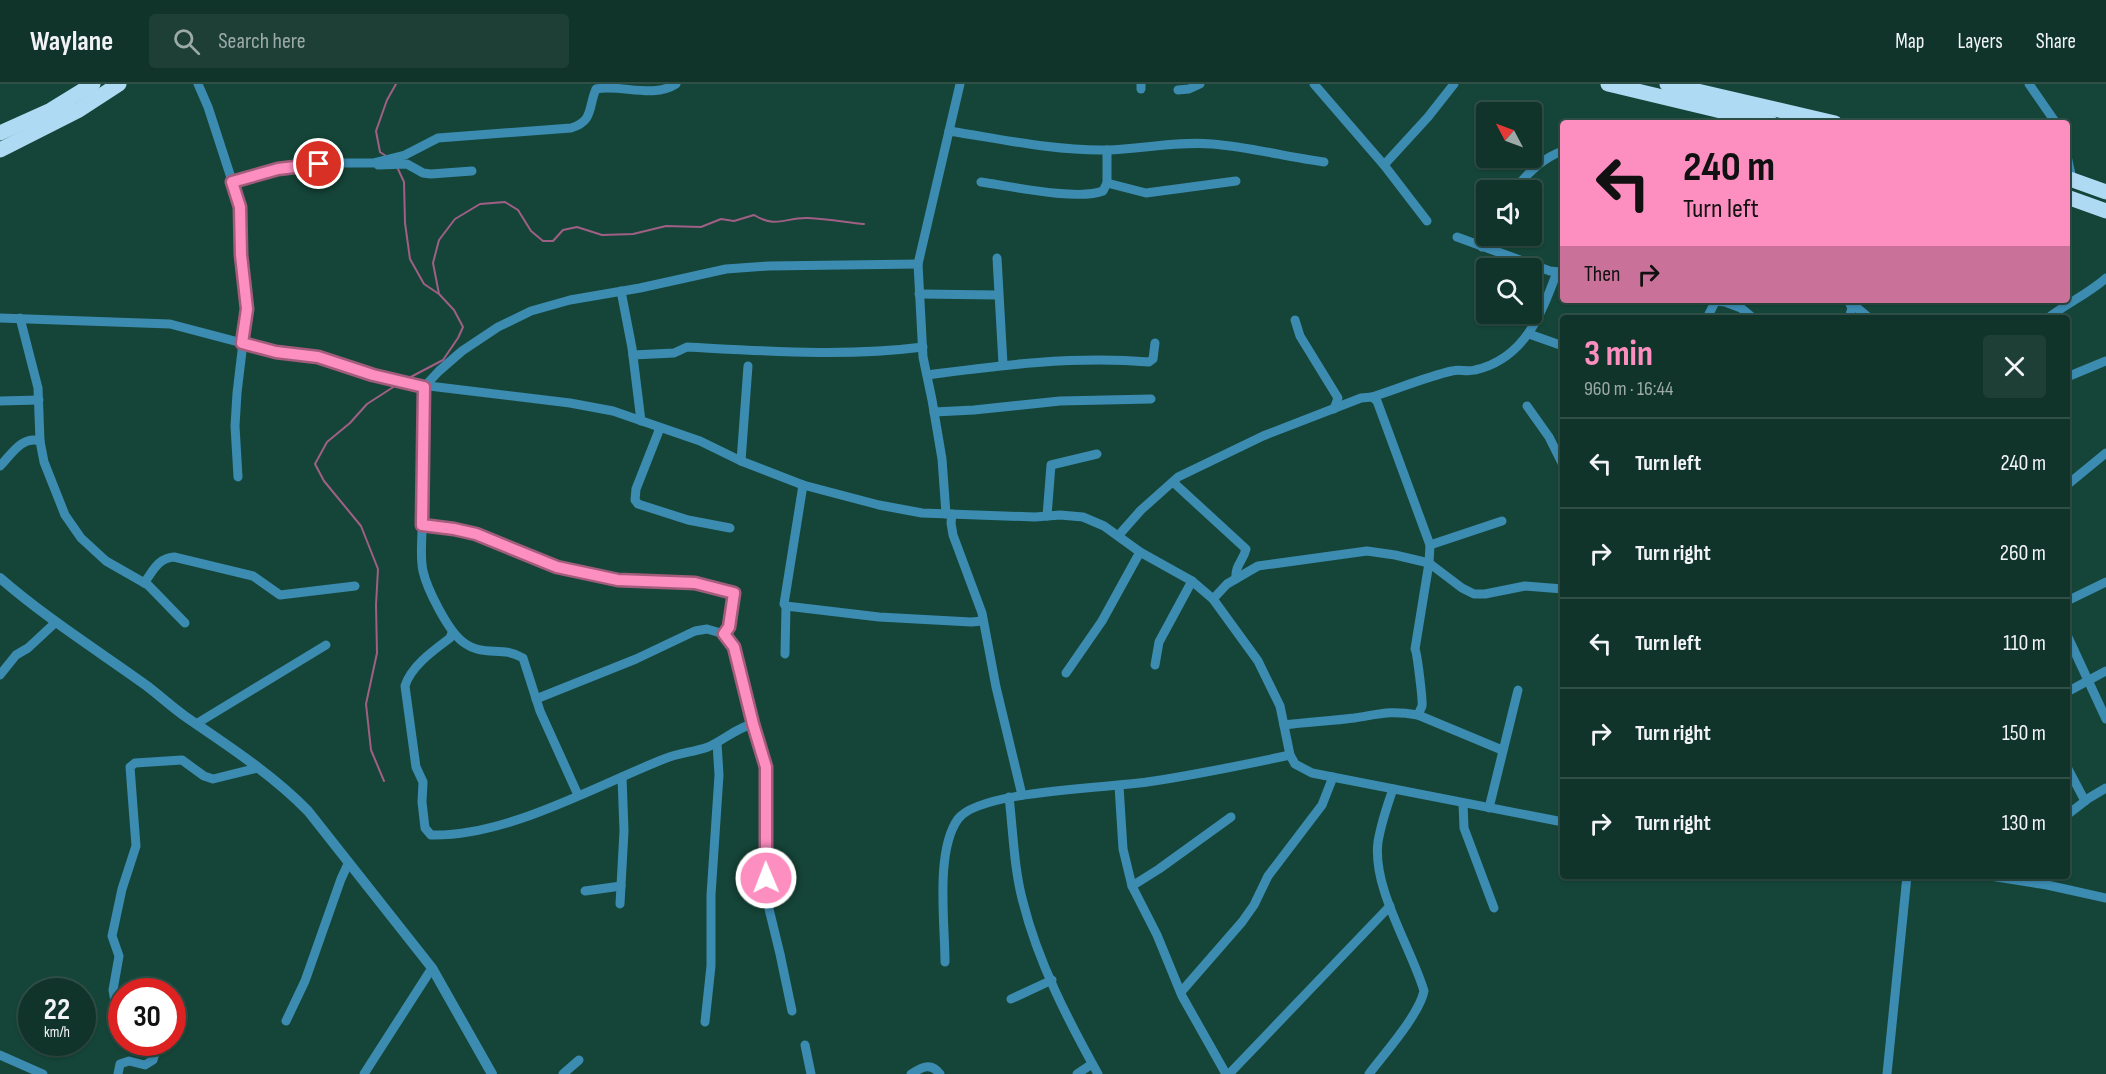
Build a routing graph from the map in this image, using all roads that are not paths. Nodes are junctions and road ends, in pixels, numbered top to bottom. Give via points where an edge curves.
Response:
1 (93, 84) edge
2 (119, 84) edge
3 (198, 84) edge
4 (676, 84) edge
5 (960, 84) edge
6 (1200, 84) edge
7 (1314, 84) edge
8 (1454, 84) edge
9 (1608, 84) edge
10 (1667, 84) edge
11 (2029, 84) edge
12 (1178, 90) dead end
13 (1756, 120) edge
14 (1822, 120) edge
15 (2054, 120) edge
16 (949, 131) junction
17 (0, 133) edge
18 (0, 150) edge
19 (1107, 150) junction
20 (1560, 153) edge
21 (406, 160) junction
22 (1324, 162) dead end
23 (1384, 165) junction
24 (472, 171) dead end
25 (2070, 178) edge
26 (1523, 180) edge
27 (1236, 181) dead end
28 (232, 182) junction
29 (981, 183) dead end
30 (1107, 183) junction
31 (2104, 189) edge
32 (2070, 198) edge
33 (2106, 211) edge
34 (1427, 221) dead end
35 (1458, 237) dead end
36 (1482, 247) joint
37 (997, 258) dead end
38 (918, 264) junction
39 (1560, 272) edge
40 (2106, 278) edge
41 (621, 291) junction
42 (920, 294) junction
43 (998, 296) junction
44 (2070, 301) edge
45 (1728, 303) edge
46 (1852, 303) edge
47 (2068, 303) edge
48 (1749, 315) edge
49 (1866, 315) edge
50 (2053, 315) edge
51 (0, 318) edge
52 (20, 318) junction
53 (1295, 320) dead end
54 (1528, 334) junction
55 (242, 343) junction
56 (1155, 343) dead end
57 (1560, 345) edge
58 (923, 347) junction
59 (633, 355) junction
60 (2106, 361) edge
61 (1003, 364) junction
62 (748, 366) dead end
63 (927, 375) junction
64 (2070, 376) edge
65 (424, 387) junction
66 (1372, 397) junction
67 (1152, 399) dead end
68 (39, 400) junction
69 (0, 401) edge
70 (1527, 406) dead end
71 (1334, 410) junction
72 (934, 412) junction
73 (641, 421) junction
74 (660, 428) junction
75 (40, 441) junction
76 (2106, 453) edge
77 (1097, 454) dead end
78 (1560, 459) edge
79 (741, 461) junction
80 (0, 466) edge
81 (238, 477) dead end
82 (1173, 482) junction
83 (2070, 483) edge
84 (803, 486) junction
85 (949, 514) junction
86 (1047, 516) junction
87 (1502, 521) dead end
88 (422, 525) junction
89 (730, 528) dead end
90 (1118, 537) junction
91 (1430, 545) junction
92 (1140, 552) junction
93 (1429, 563) junction
94 (0, 578) edge
95 (1236, 579) junction
96 (1192, 581) junction
97 (2106, 582) edge
98 (144, 583) junction
99 (355, 586) dead end
100 (1560, 589) edge
101 (1213, 598) junction
102 (2070, 600) edge
103 (786, 606) junction
104 (983, 621) junction
105 (56, 622) junction
106 (185, 622) dead end
107 (723, 630) junction
108 (452, 633) junction
109 (2070, 641) edge
110 (326, 645) dead end
111 (785, 654) dead end
112 (1155, 665) dead end
113 (2106, 671) edge
114 (1066, 673) dead end
115 (0, 675) edge
116 (2088, 680) junction
117 (1518, 690) dead end
118 (2070, 690) edge
119 (536, 699) junction
120 (1418, 715) junction
121 (2106, 719) edge
122 (196, 724) junction
123 (753, 724) junction
124 (1284, 724) junction
125 (717, 743) junction
126 (1502, 750) junction
127 (1290, 754) junction
128 (258, 768) junction
129 (2070, 773) edge
130 (622, 777) junction
131 (1334, 777) junction
132 (1119, 786) junction
133 (2106, 788) edge
134 (1393, 789) junction
135 (578, 795) junction
136 (1022, 795) junction
137 (1009, 797) junction
138 (2085, 801) junction
139 (1463, 803) junction
140 (1489, 808) junction
141 (2070, 813) edge
142 (1231, 817) dead end
143 (1560, 821) edge
144 (348, 864) junction
145 (1907, 879) edge
146 (2048, 880) edge
147 (621, 886) junction
148 (1132, 886) junction
149 (585, 891) dead end
150 (2106, 898) edge
151 (620, 904) dead end
152 (1390, 906) junction
153 (1494, 908) dead end
154 (945, 962) dead end
155 (432, 969) junction
156 (115, 978) edge
157 (1052, 980) junction
158 (1181, 992) junction
159 (1011, 999) dead end
160 (792, 1011) dead end
161 (286, 1021) dead end
162 (705, 1022) dead end
163 (805, 1045) dead end
164 (0, 1055) edge
165 (154, 1056) edge
166 (579, 1060) dead end
167 (1092, 1064) junction
168 (44, 1074) edge
169 (118, 1074) edge
170 (364, 1074) edge
171 (492, 1074) edge
172 (564, 1074) edge
173 (811, 1074) edge
174 (911, 1074) edge
175 (939, 1074) edge
176 (1077, 1074) edge
177 (1098, 1074) edge
178 (1227, 1074) edge
179 (1369, 1074) edge
180 (1887, 1074) edge

1 - 17 highway via 51,110
2 - 18 highway via 79,110
3 - 28 street
4 - 21 street via 664,89 602,86 596,89 588,118 579,126 438,138
5 - 16 street
6 - 12 street
7 - 23 street
8 - 23 street
9 - 13 highway
10 - 14 highway
11 - 15 street
16 - 19 street via 1050,147
16 - 38 street
19 - 22 street via 1209,144
19 - 30 street
20 - 26 street
21 - 24 street via 423,173
21 - 28 street via 319,164
23 - 34 street
25 - 31 highway
27 - 30 street via 1146,194
28 - 55 street via 240,207 247,309
29 - 30 street via 1096,194
32 - 33 highway
35 - 36 street
36 - 39 street via 1550,272
37 - 43 street
38 - 41 street via 726,269
38 - 42 street
39 - 54 street
40 - 44 street
41 - 59 street
41 - 65 street via 570,300 516,316 474,342
42 - 43 street
42 - 58 street
43 - 61 street
45 - 48 street
46 - 49 street
47 - 50 street
51 - 52 street
52 - 55 street via 170,324
52 - 68 street
53 - 71 street via 1300,336 1338,398
54 - 57 street
54 - 66 street via 1496,364 1472,371 1454,370
55 - 65 street via 318,357
55 - 81 street via 235,426
56 - 61 street via 1153,360 1149,362 1084,359
58 - 59 street via 878,352 777,352 687,347 674,353
58 - 63 street
59 - 73 street
60 - 64 street
61 - 63 street
62 - 79 street
63 - 72 street
65 - 73 street via 588,405
65 - 88 street
66 - 71 street
66 - 91 street via 1377,401
67 - 72 street via 1060,401
68 - 69 street
68 - 75 street
70 - 78 street
71 - 82 street via 1220,455
72 - 85 street
73 - 74 street
74 - 79 street via 700,441
74 - 89 street via 634,500 688,520
75 - 80 street via 26,440
75 - 98 street via 48,477 65,515 81,538 106,561
76 - 83 street
77 - 86 street via 1051,465
79 - 84 street
82 - 90 street
82 - 95 street via 1246,549 1235,568
84 - 85 street via 879,505
84 - 103 street
85 - 86 street
85 - 104 street
86 - 90 street via 1083,517
87 - 91 street
88 - 107 street via 476,534 557,567 618,580 695,583 734,593
88 - 108 street via 423,571
90 - 92 street
91 - 93 street
92 - 96 street
92 - 114 street via 1102,621
93 - 95 street via 1367,551 1258,566
93 - 100 street via 1474,594 1525,586
93 - 120 street via 1415,649 1422,706
94 - 105 street
95 - 101 street
96 - 101 street
96 - 112 street via 1159,642
97 - 102 street
98 - 99 street via 160,560 174,557 253,576 280,594
98 - 106 street
101 - 124 street via 1258,661 1280,706
103 - 104 street via 879,617
103 - 111 street
104 - 136 street
105 - 115 street via 16,655
105 - 122 street
107 - 119 street via 695,631
107 - 123 street via 734,647
108 - 119 street via 478,651 514,652 523,658
108 - 135 street via 418,665 405,686 416,767 423,782 424,828 441,836 493,827
109 - 116 street
110 - 122 street
113 - 116 street
116 - 118 street
116 - 121 street
117 - 126 street
119 - 135 street
120 - 124 street via 1385,711
120 - 126 street
122 - 128 street
123 - 125 street
123 - 160 street via 766,767 769,909
124 - 127 street
125 - 130 street
125 - 162 street via 711,966
126 - 140 street
127 - 131 street via 1295,764 1312,773
127 - 132 street
128 - 144 street via 308,811
128 - 156 street via 213,779 182,760 135,763 130,767 136,846 112,936 119,956
129 - 138 street
130 - 135 street
130 - 147 street
131 - 134 street
131 - 158 street via 1322,806 1268,876 1242,922
132 - 136 street
132 - 148 street via 1123,849
133 - 138 street
134 - 139 street
134 - 152 street via 1378,844 1378,863
136 - 137 street
137 - 154 street via 965,812 953,829 943,875
137 - 157 street via 1022,900
138 - 141 street
139 - 140 street
139 - 153 street via 1464,828
140 - 143 street
142 - 148 street
144 - 155 street
144 - 161 street
145 - 180 street
146 - 150 street
147 - 149 street
147 - 151 street
148 - 158 street
152 - 178 street
152 - 179 street via 1424,991 1414,1012
155 - 170 street
155 - 171 street
157 - 159 street
157 - 167 street
158 - 178 street
163 - 173 street
164 - 168 street
165 - 169 street via 145,1065 129,1061 120,1064
166 - 172 street
167 - 176 street
167 - 177 street
174 - 175 street via 929,1066

